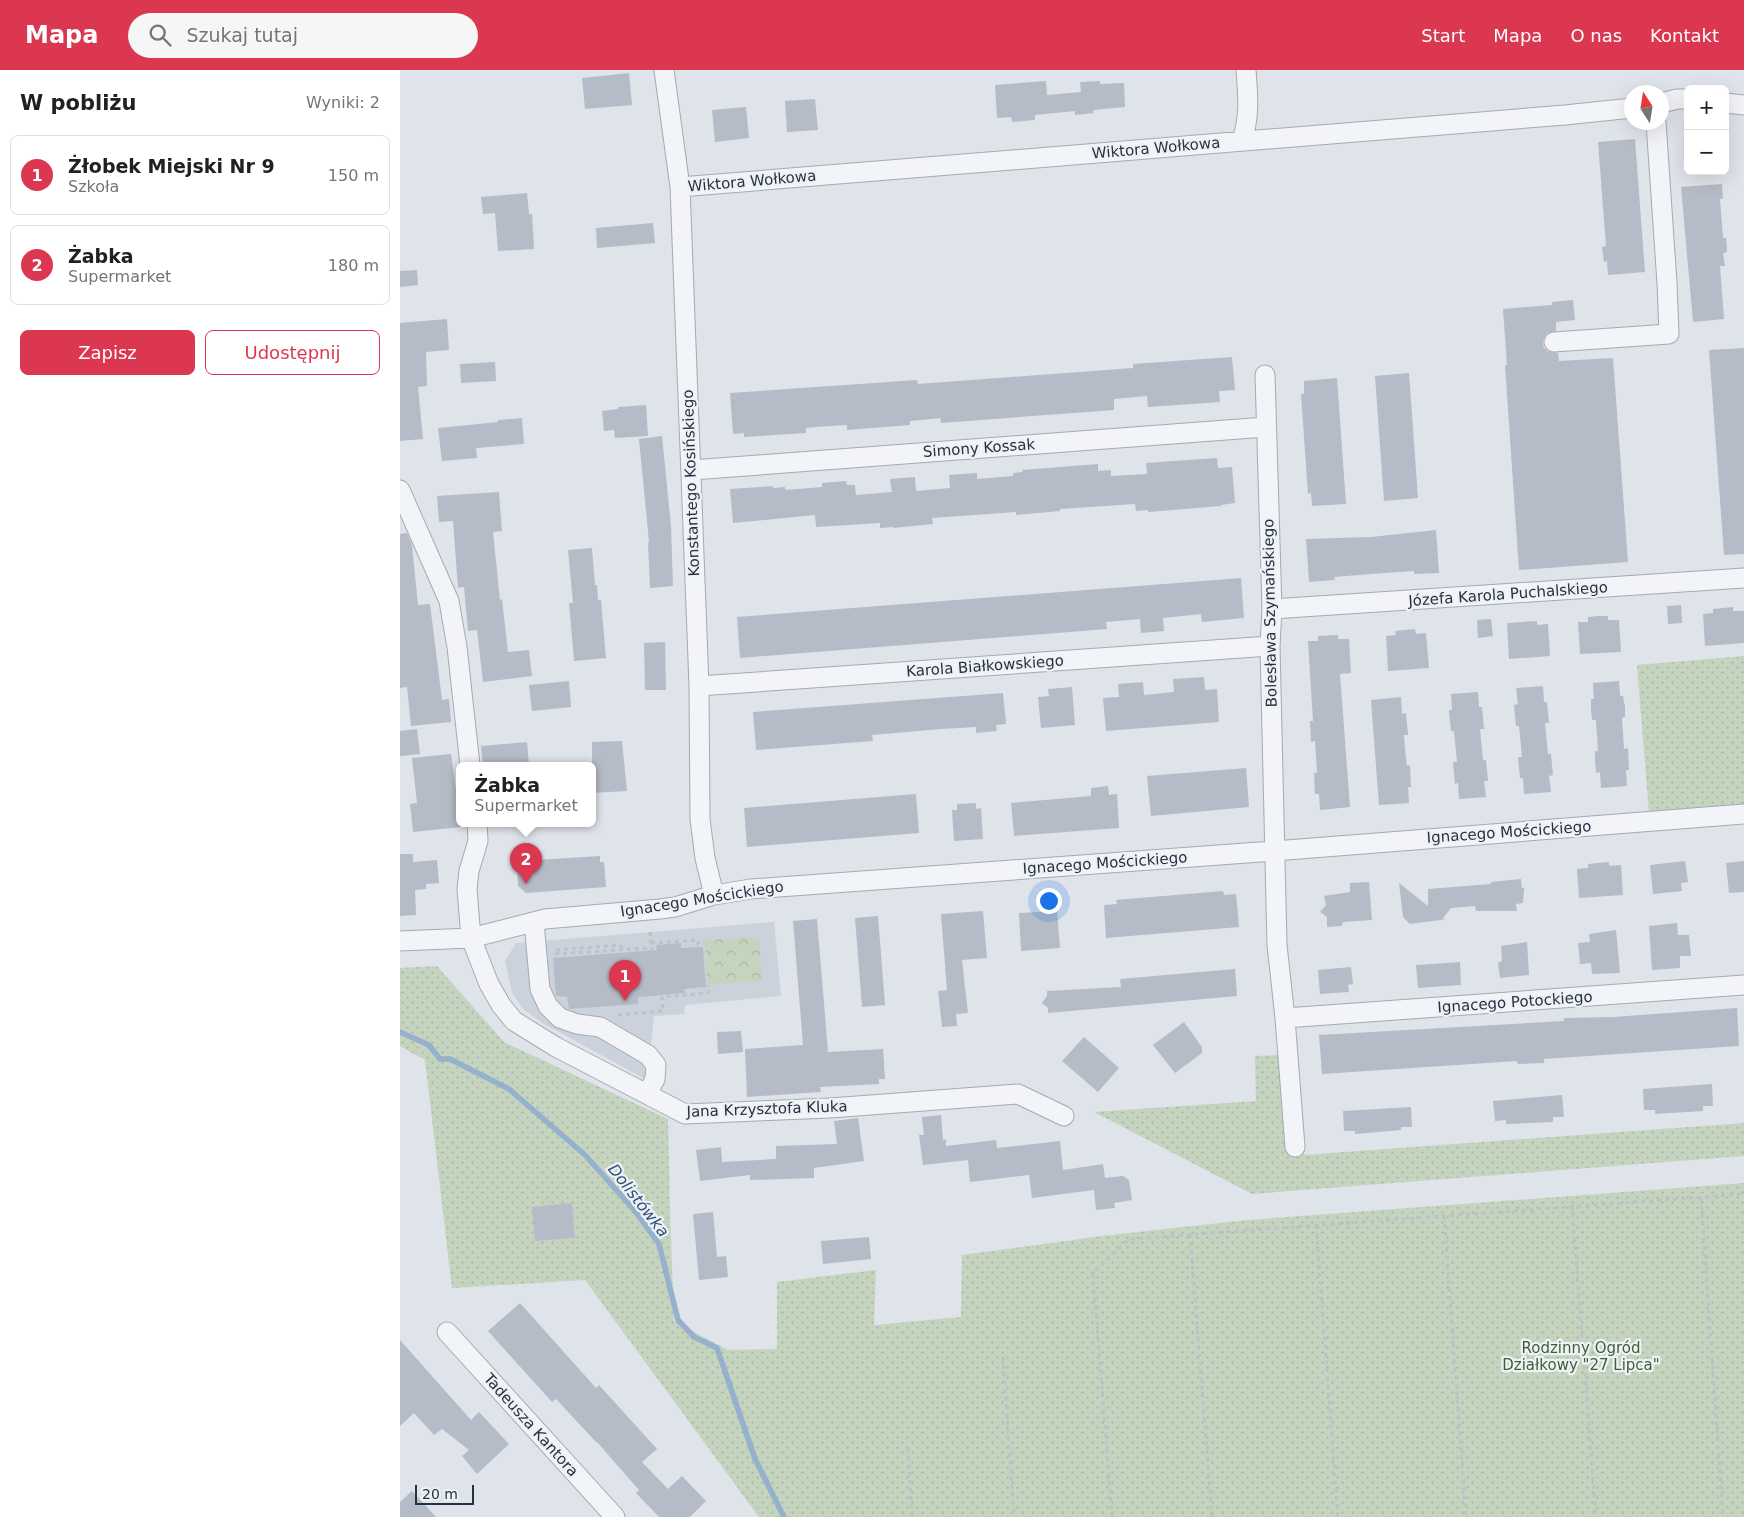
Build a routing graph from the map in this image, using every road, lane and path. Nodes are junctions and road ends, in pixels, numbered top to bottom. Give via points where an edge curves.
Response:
1 (664, 70) edge
2 (1246, 70) edge
3 (1684, 98) edge
4 (1669, 101) edge
5 (1624, 109) edge
6 (1657, 130) edge
7 (1242, 141) junction
8 (680, 186) junction
9 (1554, 342) dead end
10 (1265, 375) dead end
11 (1266, 427) junction
12 (692, 470) junction
13 (400, 490) edge
14 (1744, 578) edge
15 (1272, 609) junction
16 (1270, 646) junction
17 (699, 686) junction
18 (470, 762) edge
19 (1744, 814) edge
20 (478, 827) edge
21 (1274, 850) junction
22 (714, 896) junction
23 (534, 922) junction
24 (650, 932) dead end
25 (471, 938) junction
26 (400, 941) edge
27 (651, 943) junction
28 (702, 944) dead end
29 (626, 949) junction
30 (551, 950) dead end
31 (560, 954) dead end
32 (708, 985) dead end
33 (1744, 985) edge
34 (616, 1015) dead end
35 (1285, 1018) junction
36 (647, 1094) junction
37 (1064, 1116) dead end
38 (1295, 1147) dead end
39 (1744, 1194) edge
40 (1701, 1198) junction
41 (1572, 1206) junction
42 (1444, 1216) junction
43 (1316, 1225) junction
44 (1190, 1234) junction
45 (447, 1332) dead end
46 (1003, 1357) dead end
47 (908, 1448) dead end
48 (615, 1517) edge
49 (912, 1517) edge
50 (1014, 1517) edge
51 (1112, 1517) edge
52 (1212, 1517) edge
53 (1338, 1517) edge
54 (1466, 1517) edge
55 (1596, 1517) edge
56 (1723, 1517) edge

1 - 8 street, Konstantego Kosińskiego
2 - 7 street via 1249,108
3 - 4 street
5 - 7 street, Wiktora Wołkowa
6 - 9 street via 1669,334
7 - 8 street, Wiktora Wołkowa
8 - 12 street, Konstantego Kosińskiego
10 - 11 street, Bolesława Szymańskiego
11 - 12 street, Simony Kossak
11 - 15 street, Bolesława Szymańskiego
12 - 17 street, Konstantego Kosińskiego
13 - 18 street via 449,601
14 - 15 street, Józefa Karola Puchalskiego
15 - 16 street, Bolesława Szymańskiego
16 - 17 street, Karola Białkowskiego
16 - 21 street, Bolesława Szymańskiego
17 - 22 street, Konstantego Kosińskiego via 700,819
19 - 21 street, Ignacego Mościckiego
20 - 25 street, Jana Krzysztofa Kluka via 467,889
21 - 22 street, Ignacego Mościckiego via 751,889
21 - 35 street via 1277,945
22 - 23 street, Ignacego Mościckiego via 675,907
23 - 25 street, Ignacego Mościckiego
23 - 36 street via 540,989 548,1006 560,1018 600,1027 648,1054 656,1065 655,1079
24 - 27 path
25 - 26 street
25 - 36 street, Jana Krzysztofa Kluka via 489,984 500,1005 514,1021 556,1047
27 - 28 path via 698,940 698,944
27 - 29 path via 652,949
29 - 30 path via 619,945
29 - 31 path
32 - 34 path via 708,993 662,997 663,1011
33 - 35 street, Ignacego Potockiego
35 - 38 street
36 - 37 street, Jana Krzysztofa Kluka via 685,1114 830,1108 1018,1094
39 - 40 path
40 - 41 path
40 - 56 path
41 - 42 path
41 - 55 path
42 - 43 path
42 - 54 path
43 - 44 path
43 - 53 path
44 - 51 path via 1129,1239 1093,1273
44 - 52 path
45 - 48 street, Tadeusza Kantora
46 - 50 path
47 - 49 path

